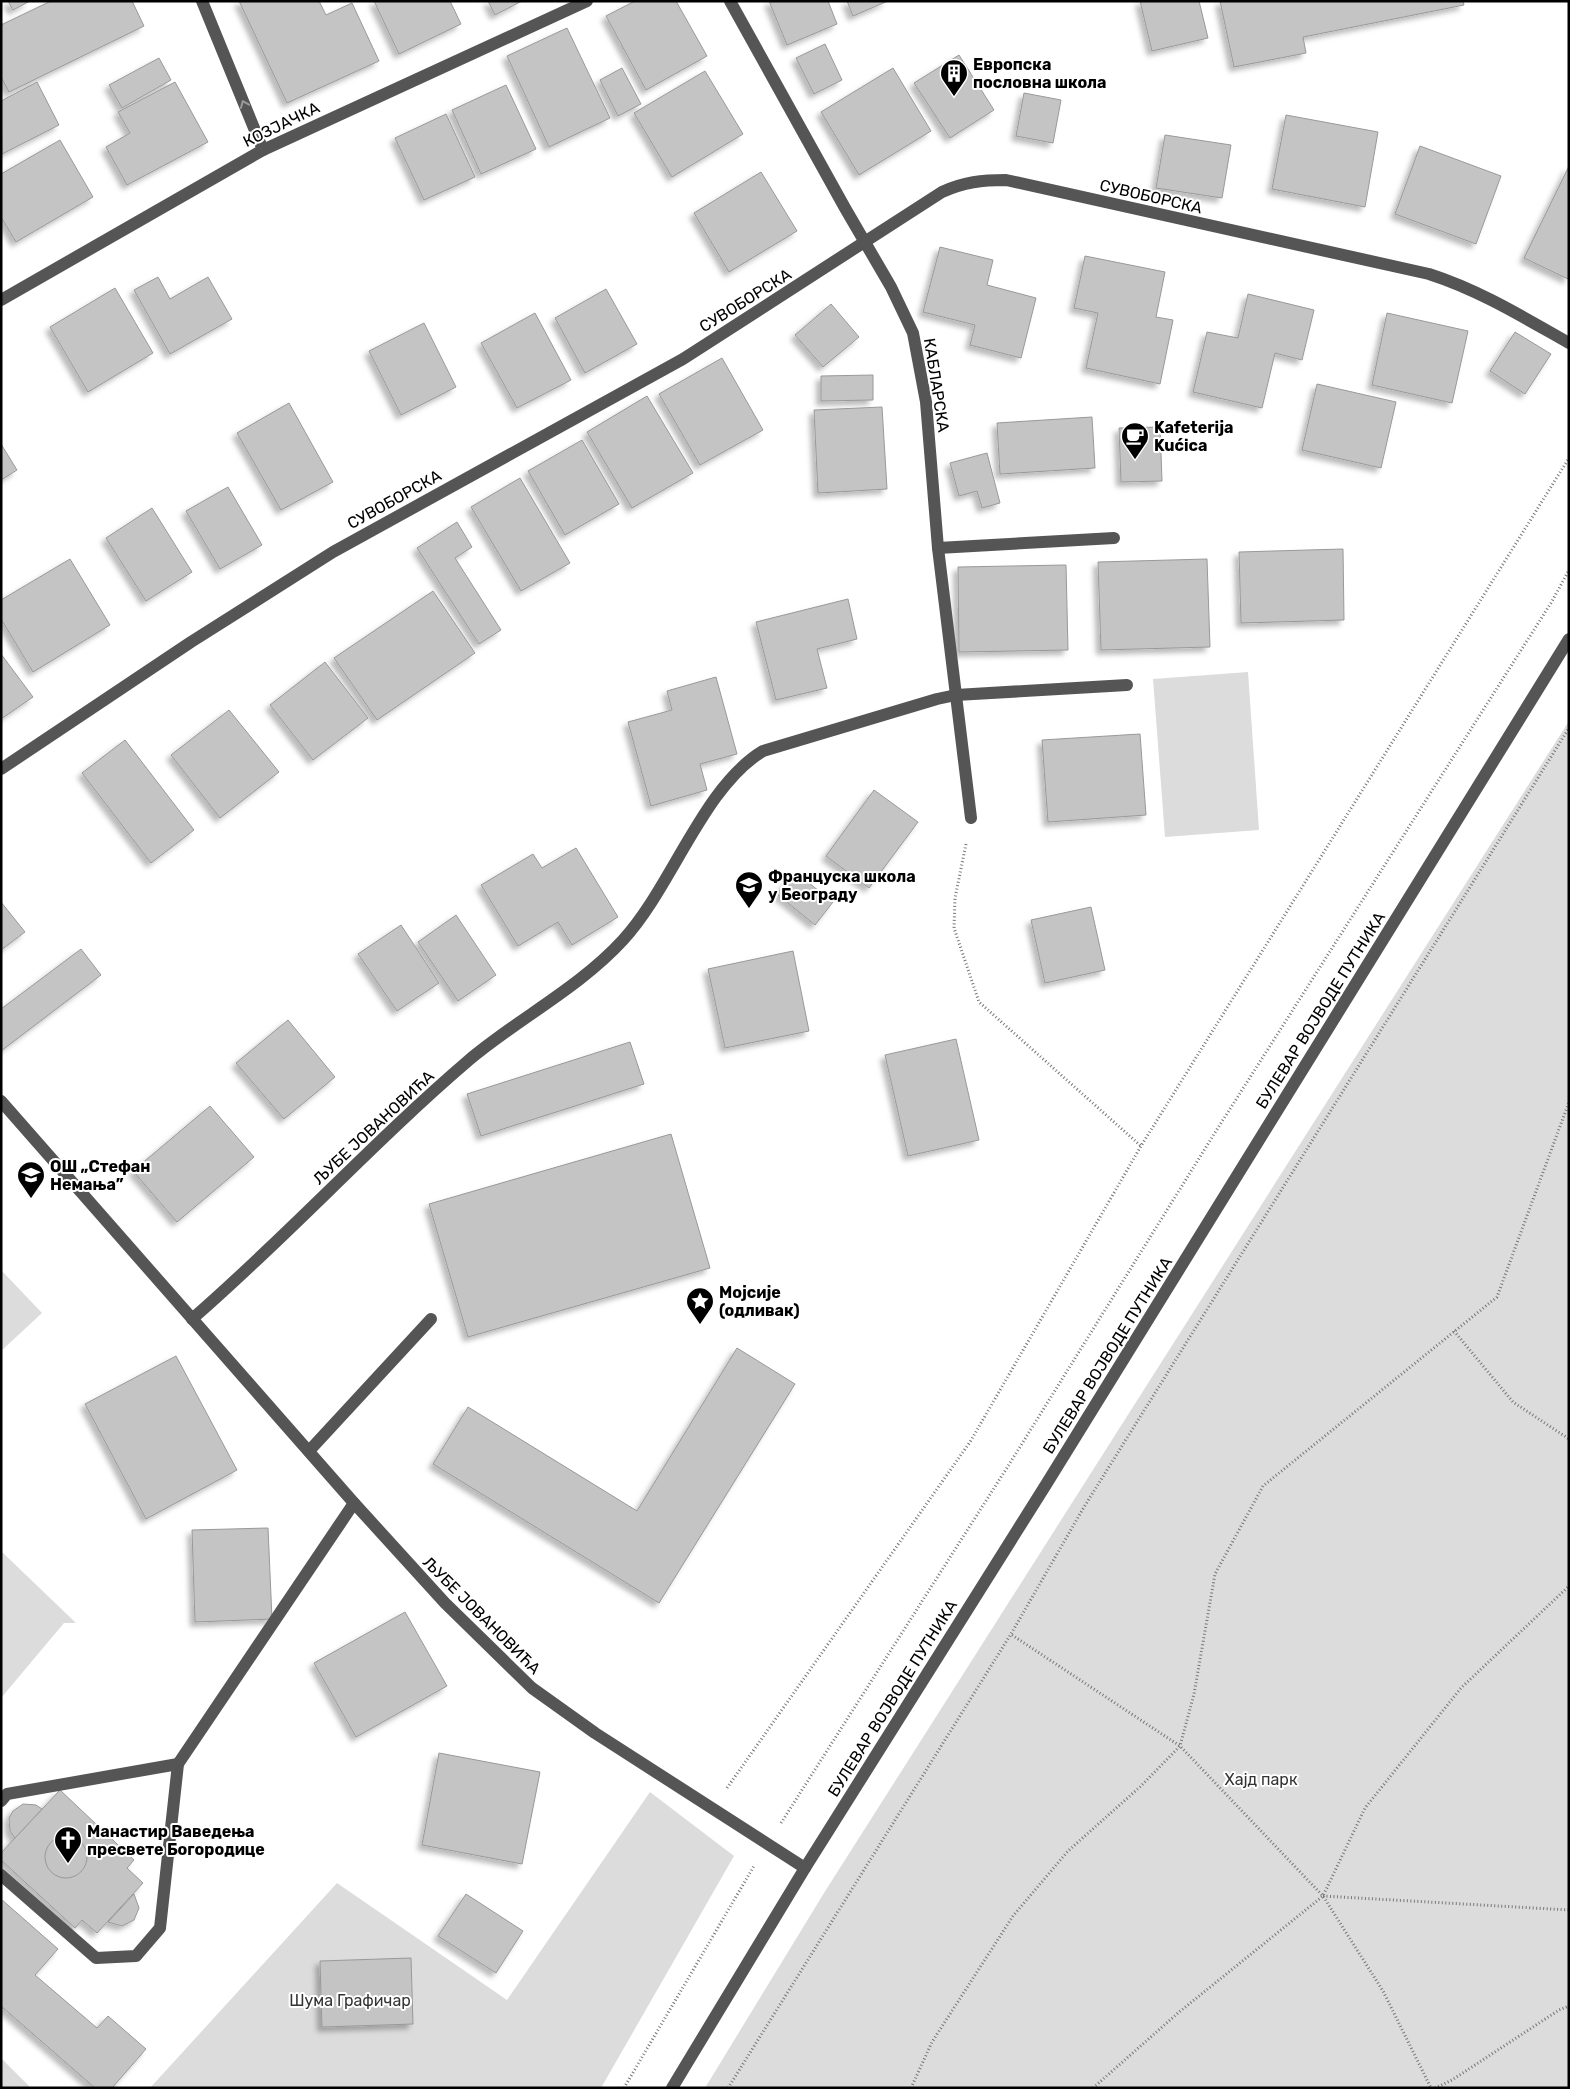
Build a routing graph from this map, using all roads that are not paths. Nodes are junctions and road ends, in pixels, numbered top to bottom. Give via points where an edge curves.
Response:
1 (202, 1) edge
2 (587, 1) edge
3 (730, 1) edge
4 (263, 150) junction
5 (865, 243) junction
6 (1, 300) edge
7 (1569, 343) edge
8 (1114, 538) dead end
9 (938, 548) junction
10 (1569, 639) edge
11 (1127, 685) dead end
12 (956, 695) junction
13 (1, 769) edge
14 (971, 818) road end
15 (1, 1101) edge
16 (192, 1319) junction
17 (431, 1319) dead end
18 (310, 1451) junction
19 (354, 1503) junction
20 (178, 1764) junction
21 (1, 1800) edge
22 (805, 1868) junction
23 (1, 1875) edge
24 (672, 2088) edge

4 -> 1 street
2 - 4 street, КОЗЈАЧКА
3 - 5 street, КАБЛАРСКА
4 - 6 street, КОЗЈАЧКА
5 - 7 street, СУВОБОРСКА via 959,184 1006,180 1429,274 1485,295
5 - 9 street, КАБЛАРСКА via 908,318 917,347 926,402
5 - 13 street, СУВОБОРСКА via 682,359 333,552
8 - 9 street
9 - 12 street, КАБЛАРСКА
10 - 22 street, БУЛЕВАР ВОЈВОДЕ ПУТНИКА
11 - 12 street, ЉУБЕ ЈОВАНОВИЋА
12 - 14 street, КАБЛАРСКА
12 - 16 street, ЉУБЕ ЈОВАНОВИЋА via 763,751 737,770 707,810 642,918 623,940 588,974 471,1059 428,1096
15 - 16 street, ЉУБЕ ЈОВАНОВИЋА
16 - 18 street, ЉУБЕ ЈОВАНОВИЋА
17 - 18 street
18 - 19 street, ЉУБЕ ЈОВАНОВИЋА
19 - 20 street
19 - 22 street, ЉУБЕ ЈОВАНОВИЋА via 445,1603 532,1688 595,1733
20 - 21 street via 7,1794
20 - 23 street via 160,1928 136,1956 96,1958
22 - 24 street, БУЛЕВАР ВОЈВОДЕ ПУТНИКА

